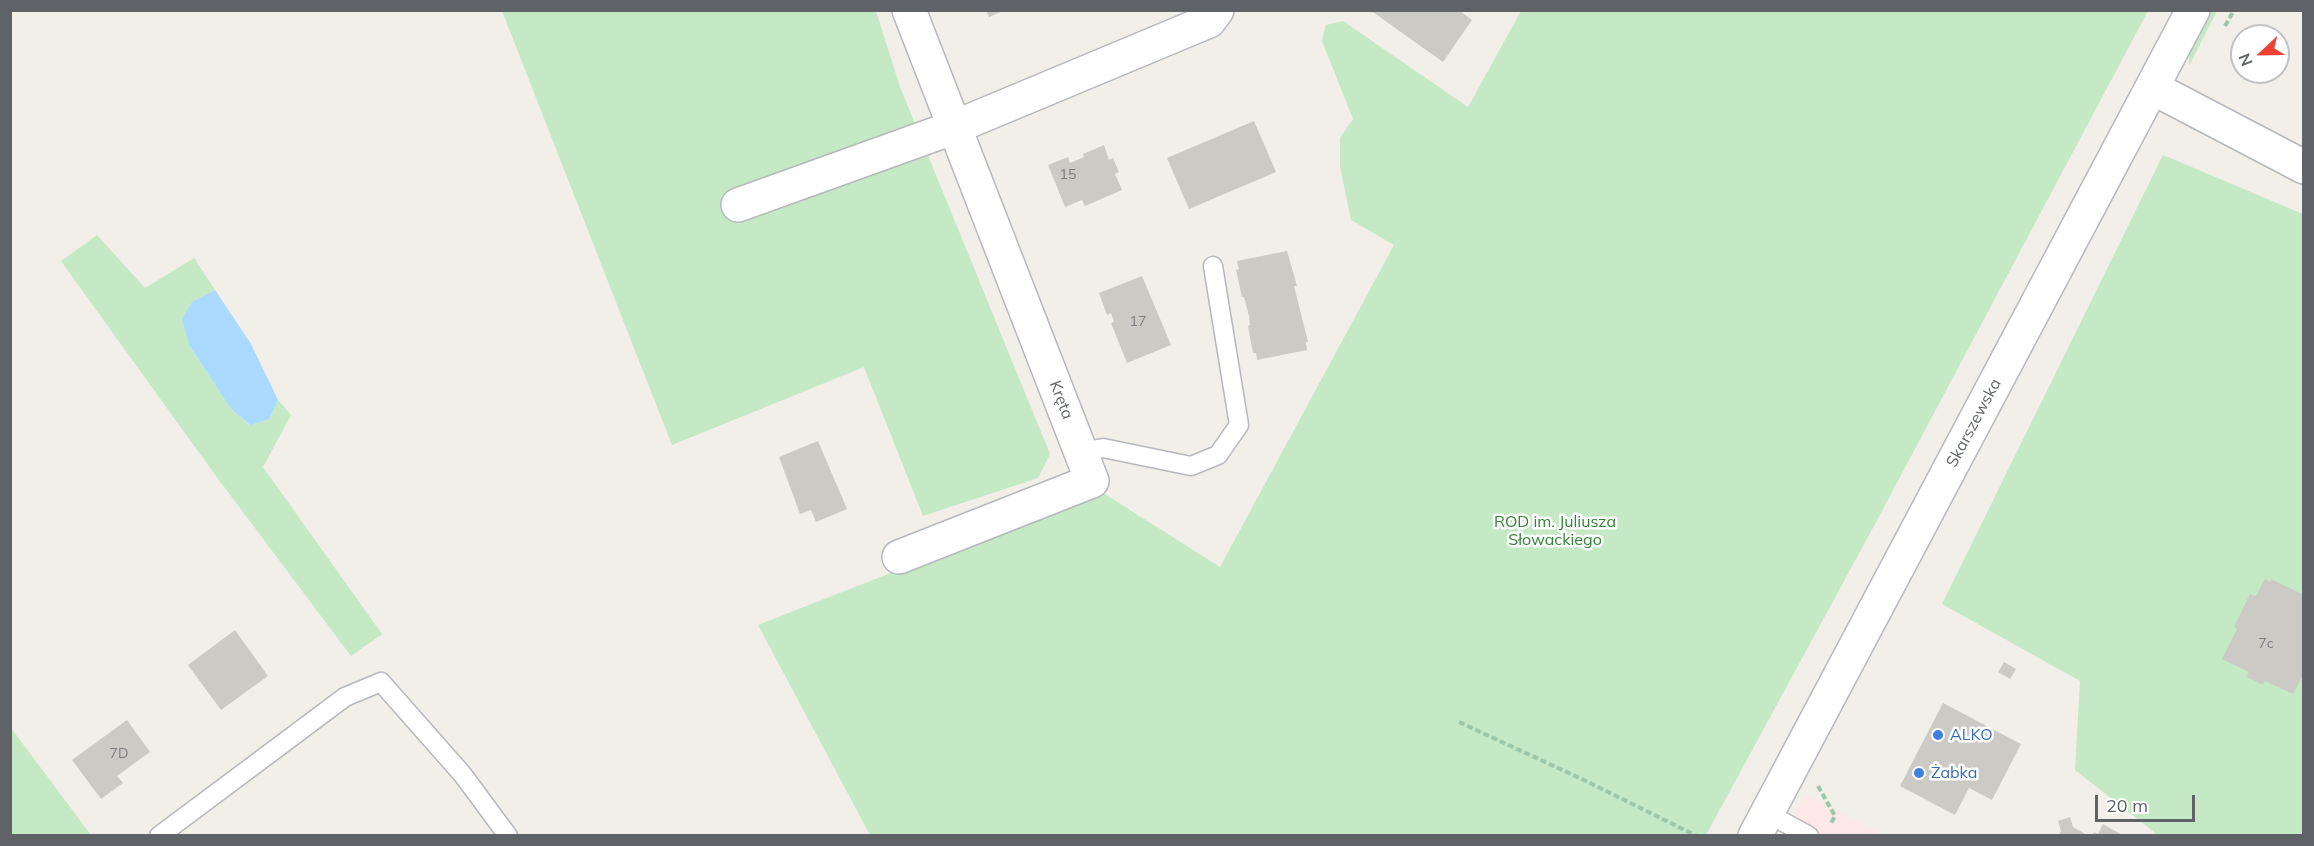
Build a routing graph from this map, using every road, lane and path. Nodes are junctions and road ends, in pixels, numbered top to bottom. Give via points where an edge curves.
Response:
1 (909, 10) edge
2 (1217, 10) edge
3 (2193, 10) edge
4 (2153, 88) junction
5 (955, 127) junction
6 (2304, 167) edge
7 (738, 205) dead end
8 (1213, 266) dead end
9 (1081, 452) junction
10 (899, 557) dead end
11 (1459, 722) dead end
12 (1817, 785) dead end
13 (1761, 824) edge
14 (1830, 826) dead end
15 (159, 836) edge
16 (508, 836) edge
17 (1697, 836) edge
18 (1809, 836) edge

1 - 5 street, Kręta
2 - 5 street via 1209,21
3 - 4 street, Skarszewska
4 - 6 street
4 - 13 street, Skarszewska
5 - 7 street
5 - 9 street, Kręta
8 - 9 lane via 1239,425 1218,455 1191,466 1103,448
9 - 10 street, Kręta via 1092,481
11 - 17 path
12 - 14 path via 1835,816
13 - 18 lane
15 - 16 lane via 345,697 381,682 464,775

